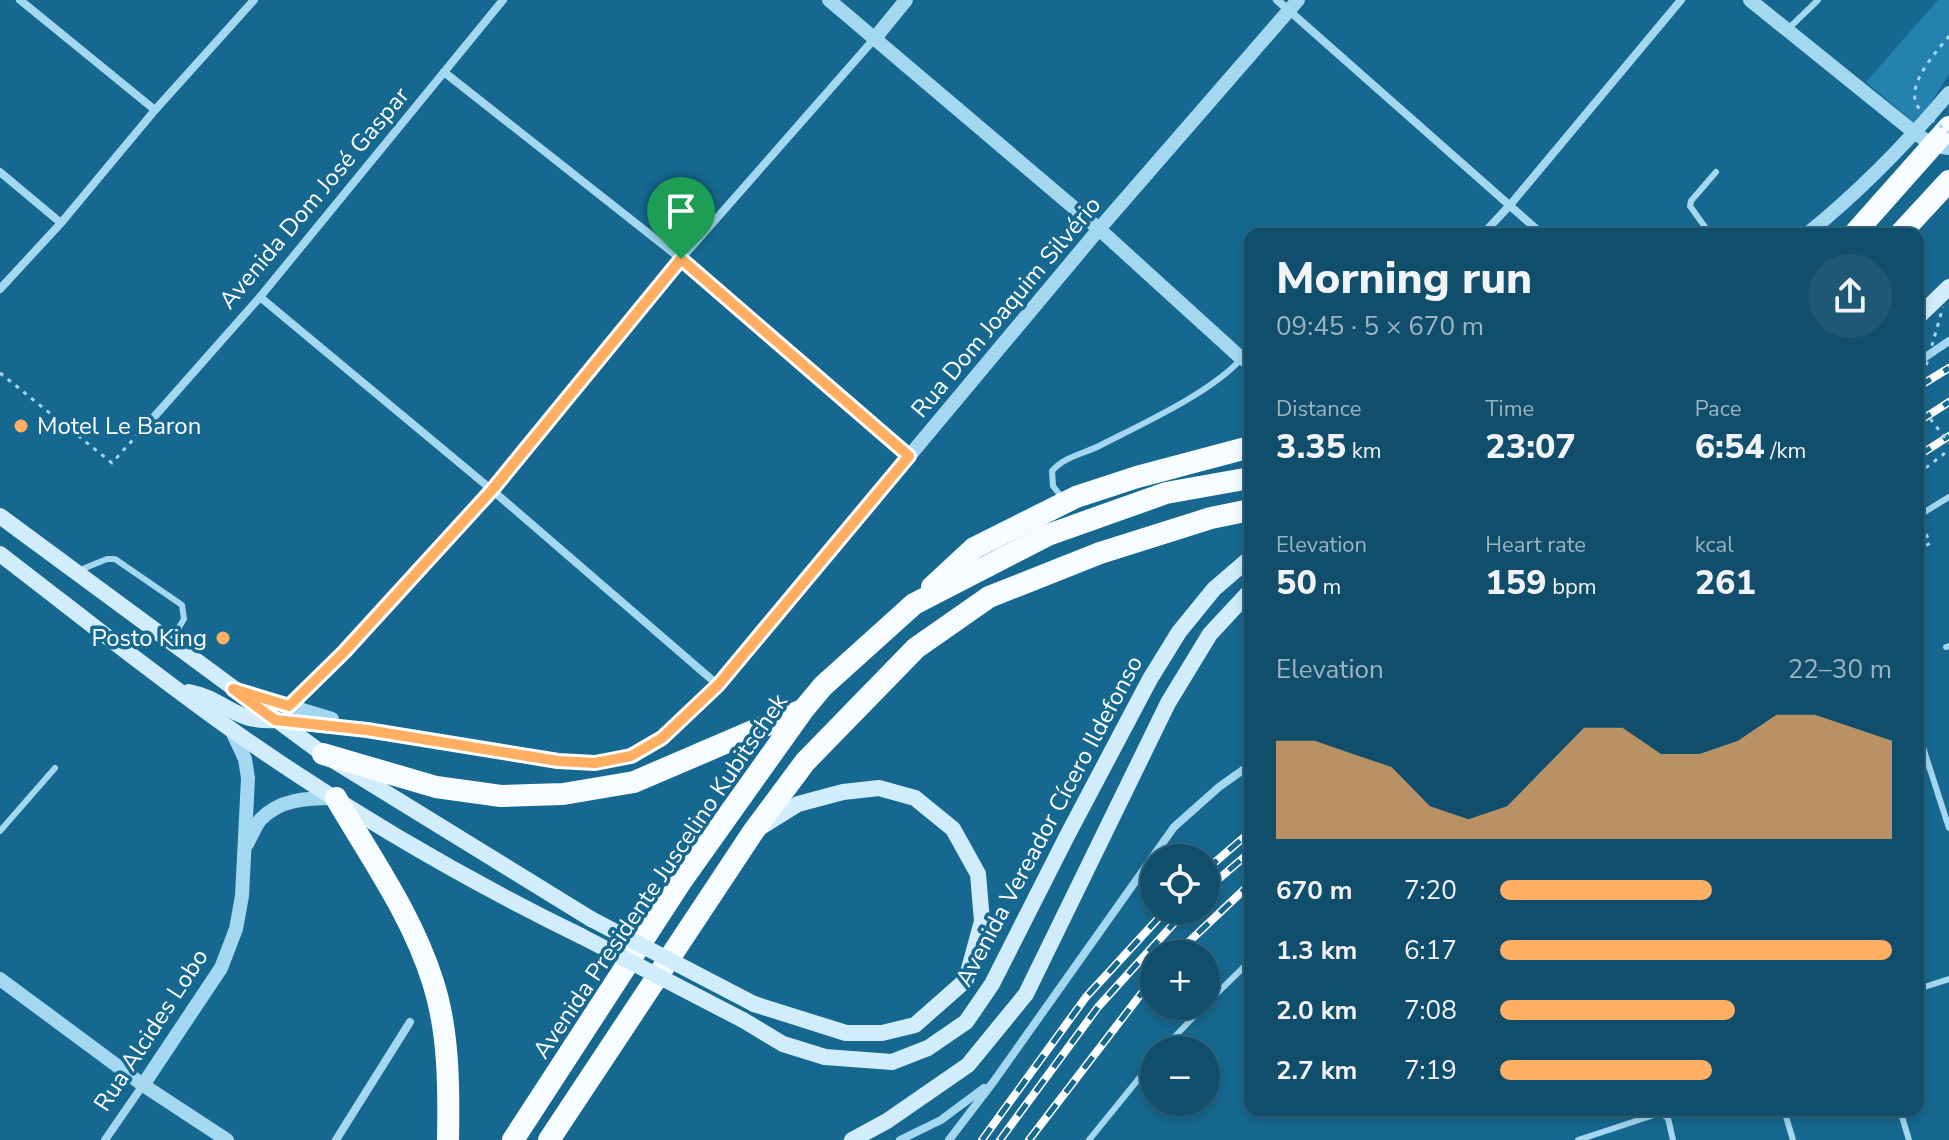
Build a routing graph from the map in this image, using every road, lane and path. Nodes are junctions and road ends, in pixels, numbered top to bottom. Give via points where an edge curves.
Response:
1 (20, 0) edge
2 (829, 0) edge
3 (906, 0) edge
4 (1277, 0) edge
5 (1681, 0) edge
6 (1750, 0) edge
7 (1818, 0) edge
8 (253, 1) edge
9 (504, 1) edge
10 (1294, 5) edge
11 (1787, 30) junction
12 (1949, 36) edge
13 (875, 38) junction
14 (444, 72) junction
15 (1949, 93) edge
16 (155, 110) junction
17 (1915, 133) junction
18 (1945, 139) edge
19 (0, 172) edge
20 (1716, 172) dead end
21 (1949, 181) edge
22 (1510, 205) junction
23 (61, 223) junction
24 (1489, 228) edge
25 (1535, 228) edge
26 (1705, 228) edge
27 (1814, 228) edge
28 (1860, 228) edge
29 (1906, 228) edge
30 (1099, 229) junction
31 (681, 259) junction
32 (1949, 287) edge
33 (0, 289) edge
34 (260, 297) junction
35 (1943, 307) dead end
36 (1924, 311) edge
37 (1949, 341) edge
38 (1244, 358) edge
39 (1924, 358) edge
40 (1244, 362) edge
41 (0, 373) edge
42 (1924, 373) edge
43 (1924, 411) edge
44 (154, 417) joint
45 (1949, 443) edge
46 (1244, 448) edge
47 (1949, 450) edge
48 (1244, 453) edge
49 (909, 456) junction
50 (1212, 456) junction
51 (1924, 469) edge
52 (1244, 479) edge
53 (492, 490) junction
54 (1076, 497) junction
55 (1949, 497) edge
56 (1244, 511) edge
57 (1924, 513) edge
58 (0, 516) edge
59 (1924, 530) edge
60 (1924, 547) edge
61 (0, 554) edge
62 (1244, 563) edge
63 (76, 572) junction
64 (1244, 597) edge
65 (914, 604) junction
66 (171, 642) junction
67 (344, 652) joint
68 (718, 685) junction
69 (233, 689) junction
70 (180, 690) junction
71 (289, 706) junction
72 (803, 710) junction
73 (275, 720) junction
74 (231, 729) junction
75 (367, 730) junction
76 (1924, 751) edge
77 (323, 754) junction
78 (55, 768) dead end
79 (1244, 769) edge
80 (336, 798) junction
81 (1949, 828) edge
82 (0, 831) edge
83 (753, 832) junction
84 (245, 848) junction
85 (1244, 967) edge
86 (0, 979) edge
87 (1949, 979) edge
88 (1924, 987) edge
89 (1220, 990) edge
90 (1191, 1020) edge
91 (410, 1022) dead end
92 (1175, 1036) edge
93 (1140, 1077) edge
94 (994, 1081) junction
95 (143, 1085) junction
96 (1651, 1116) edge
97 (1665, 1116) edge
98 (1786, 1116) edge
99 (1902, 1116) edge
100 (105, 1140) edge
101 (227, 1140) edge
102 (336, 1140) edge
103 (448, 1140) edge
104 (513, 1140) edge
105 (549, 1140) edge
106 (852, 1140) edge
107 (900, 1140) edge
108 (949, 1140) edge
109 (1089, 1140) edge
110 (1578, 1140) edge
111 (1673, 1140) edge
112 (1793, 1140) edge
113 (1909, 1140) edge

1 - 16 street
2 - 13 street
3 - 13 street
4 - 10 street
5 - 22 street
6 - 11 street
7 - 11 lane
8 - 16 street
9 - 14 street, Avenida Dom José Gaspar
10 - 22 street
10 - 30 street, Rua Dom Joaquim Silvério
11 - 17 street
12 - 18 path, bridge via 1923,70 1916,90 1916,103
13 - 30 street
13 - 31 street
14 - 31 street
14 - 34 street, Avenida Dom José Gaspar
15 - 17 street
16 - 23 street
17 - 18 street
17 - 27 street
18 - 28 highway
19 - 23 street
20 - 26 lane via 1690,206
21 - 29 highway
22 - 24 street
22 - 25 street
23 - 33 street
30 - 38 street
30 - 49 street, Rua Dom Joaquim Silvério
31 - 49 street
31 - 53 street
32 - 36 main road
34 - 44 street, Avenida Dom José Gaspar
34 - 53 street
35 - 42 path, bridge
37 - 39 street
40 - 54 lane via 1149,420 1061,461 1052,471 1053,486 1060,495
41 - 44 path via 112,463
43 - 45 path, bridge
46 - 50 highway
47 - 51 path
48 - 50 highway
49 - 68 street, Rua Dom Joaquim Silvério
50 - 54 highway
52 - 65 highway, Avenida Presidente Juscelino Kubitschek via 1166,493 1048,535
53 - 67 street
53 - 68 street
54 - 65 highway via 974,548
55 - 57 lane
56 - 83 highway via 1100,553 989,597 916,648 805,762
58 - 63 main road, Avenida Vereador Cícero Ildefonso
59 - 60 path via 1930,543
61 - 70 main road, Avenida Vereador Cícero Ildefonso
62 - 80 main road, Avenida Vereador Cícero Ildefonso, bridge via 1214,589 1179,632 1150,679 992,984 966,1022 928,1048 892,1062 825,1057 783,1044 489,891
63 - 66 main road, Avenida Vereador Cícero Ildefonso
63 - 66 lane via 115,559 182,605 184,619
64 - 106 main road via 1210,634 1168,703 1026,994 968,1065
65 - 72 highway, Avenida Presidente Juscelino Kubitschek
66 - 69 main road, Avenida Vereador Cícero Ildefonso
67 - 71 path
68 - 75 street, Rua Dom Joaquim Silvério via 662,738 631,756 595,763
69 - 71 street, Rua Dom Joaquim Silvério
69 - 73 main road, Avenida Vereador Cícero Ildefonso
70 - 73 main road via 251,720
70 - 74 main road, Avenida Vereador Cícero Ildefonso
71 - 75 street, Rua Dom Joaquim Silvério
72 - 77 highway via 634,782 563,794 501,796 436,787
72 - 104 highway, Avenida Presidente Juscelino Kubitschek via 682,880
73 - 75 street, Rua Dom Joaquim Silvério
73 - 77 main road, Avenida Vereador Cícero Ildefonso
74 - 80 main road, Avenida Vereador Cícero Ildefonso
74 - 84 street, Rua Alcides Lobo via 248,778
76 - 81 lane
77 - 83 main road, Avenida Vereador Cícero Ildefonso, bridge via 591,919 754,1004 846,1033 882,1033 915,1025 966,980 982,921 978,874 953,829 915,798 879,788 843,792 798,804
78 - 82 lane
79 - 94 street via 1174,827
80 - 84 street via 292,801 276,808 260,821
80 - 103 highway via 389,884 434,984 449,1085
83 - 105 highway
84 - 95 street, Rua Alcides Lobo via 236,929 221,968
85 - 89 lane
86 - 95 street
87 - 88 lane
90 - 92 lane
91 - 102 street
93 - 109 lane
94 - 107 street via 941,1120
94 - 108 street
95 - 100 street, Rua Alcides Lobo
95 - 101 street
96 - 110 lane
97 - 111 lane
98 - 112 lane
99 - 113 lane

